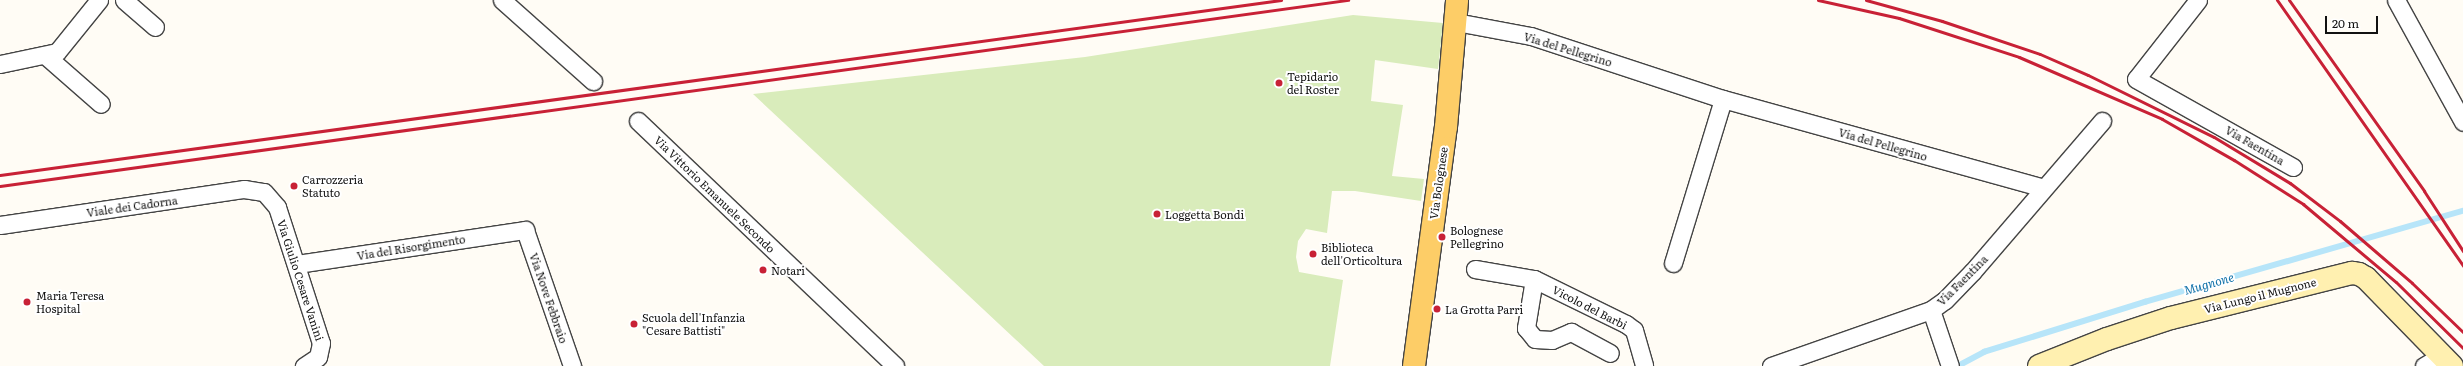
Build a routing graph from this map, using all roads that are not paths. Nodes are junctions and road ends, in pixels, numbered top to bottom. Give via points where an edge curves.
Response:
1 (99, 0) edge
2 (124, 0) edge
3 (502, 0) edge
4 (1456, 0) edge
5 (2198, 0) edge
6 (2396, 0) edge
7 (1456, 22) junction
8 (155, 27) dead end
9 (45, 55) junction
10 (0, 64) edge
11 (593, 81) dead end
12 (1723, 99) junction
13 (101, 104) dead end
14 (638, 121) dead end
15 (2102, 121) dead end
16 (2463, 122) edge
17 (2293, 167) dead end
18 (2043, 188) junction
19 (264, 192) joint
20 (0, 225) edge
21 (525, 230) joint
22 (1673, 263) dead end
23 (297, 264) junction
24 (1475, 269) dead end
25 (1534, 279) junction
26 (1931, 310) junction
27 (1610, 353) dead end
28 (2440, 362) edge
29 (304, 366) edge
30 (572, 366) edge
31 (895, 366) edge
32 (1414, 366) edge
33 (1644, 366) edge
34 (1771, 366) edge
35 (1950, 366) edge
36 (2039, 366) edge

1 - 9 street via 57,52
2 - 8 street
3 - 11 street
4 - 7 main road, Via Bolognese
5 - 17 street, Via Faentina via 2136,79
6 - 16 street
7 - 12 street, Via del Pellegrino via 1531,36
7 - 32 main road, Via Bolognese via 1446,127
9 - 10 street
9 - 13 street
12 - 18 street, Via del Pellegrino
12 - 22 street
14 - 31 street, Via Vittorio Emanuele Secondo
15 - 18 street, Via Faentina
18 - 26 street, Via Faentina via 1973,271 1945,300
19 - 20 street, Viale dei Cadorna via 244,190
19 - 23 street, Via Giulio Cesare Vanini via 275,202
21 - 23 street, Via del Risorgimento
21 - 30 street, Via Nove Febbraio
23 - 29 street, Via Giulio Cesare Vanini via 321,343 318,357
24 - 25 street, Vicolo del Barbi
25 - 27 street via 1526,328 1535,339 1552,340 1572,332
25 - 33 street, Vicolo del Barbi via 1634,330
26 - 34 street, Via Faentina
26 - 35 street
28 - 36 main road, Via Lungo il Mugnone via 2366,278 2352,273 2171,318 2107,339

